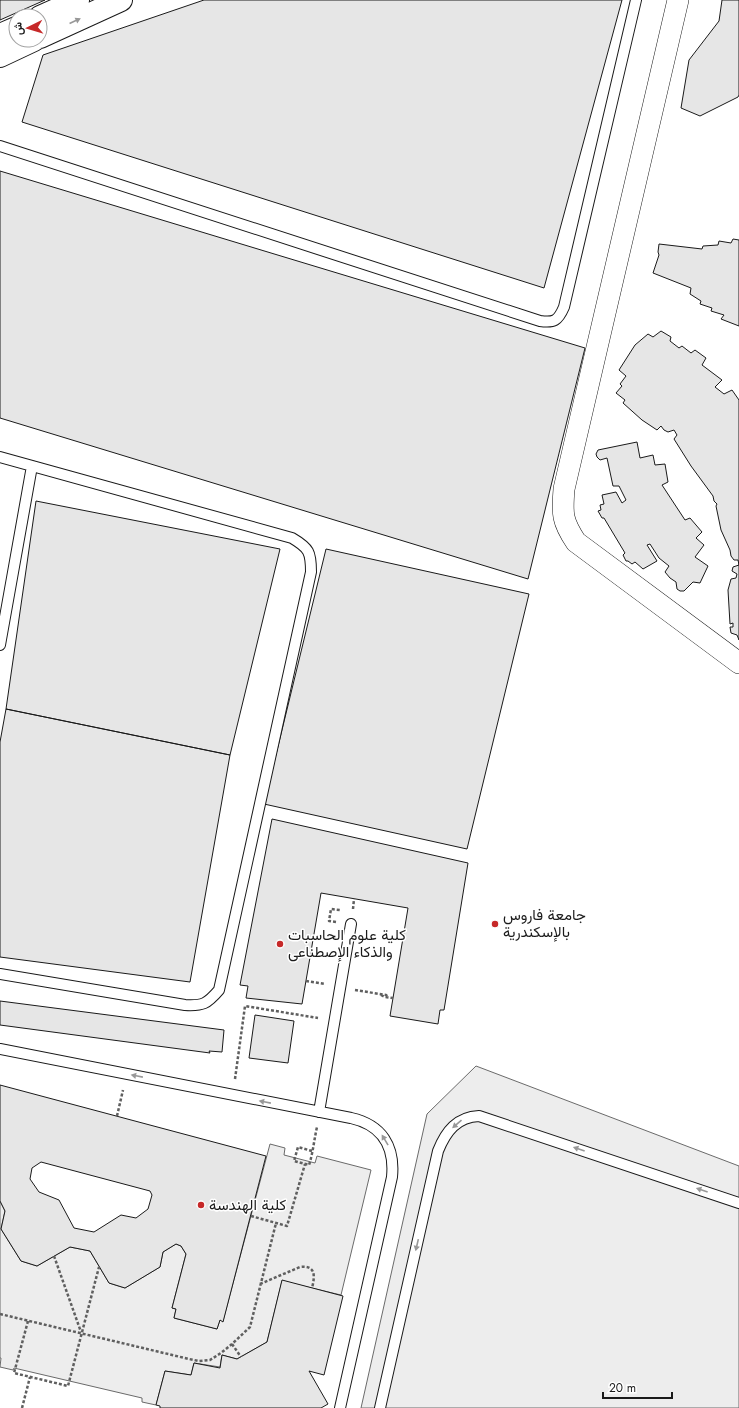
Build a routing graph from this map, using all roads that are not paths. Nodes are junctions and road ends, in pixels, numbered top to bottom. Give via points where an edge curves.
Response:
1 (78, 0) edge
2 (121, 0) edge
3 (636, 0) edge
4 (678, 0) edge
5 (48, 13) edge
6 (48, 33) edge
7 (17, 48) edge
8 (0, 56) edge
9 (0, 146) edge
10 (0, 456) edge
11 (32, 466) junction
12 (0, 645) edge
13 (739, 662) edge
14 (351, 924) dead end
15 (0, 974) edge
16 (0, 1050) edge
17 (319, 1112) junction
18 (739, 1203) edge
19 (340, 1408) edge
20 (380, 1408) edge

1 - 5 street
6 -> 2 street
3 - 9 lane via 564,307 560,317 550,322 540,321
4 - 13 street via 562,508 566,527 576,542
7 - 8 street
10 - 11 lane
11 - 12 lane
11 - 15 lane via 292,538 304,546 311,557 311,572 219,990 210,1000 198,1006
14 - 17 lane
17 -> 16 lane
19 -> 17 lane via 393,1166 388,1144 377,1130 362,1120
18 -> 20 lane via 479,1116 459,1120 446,1135 438,1151

